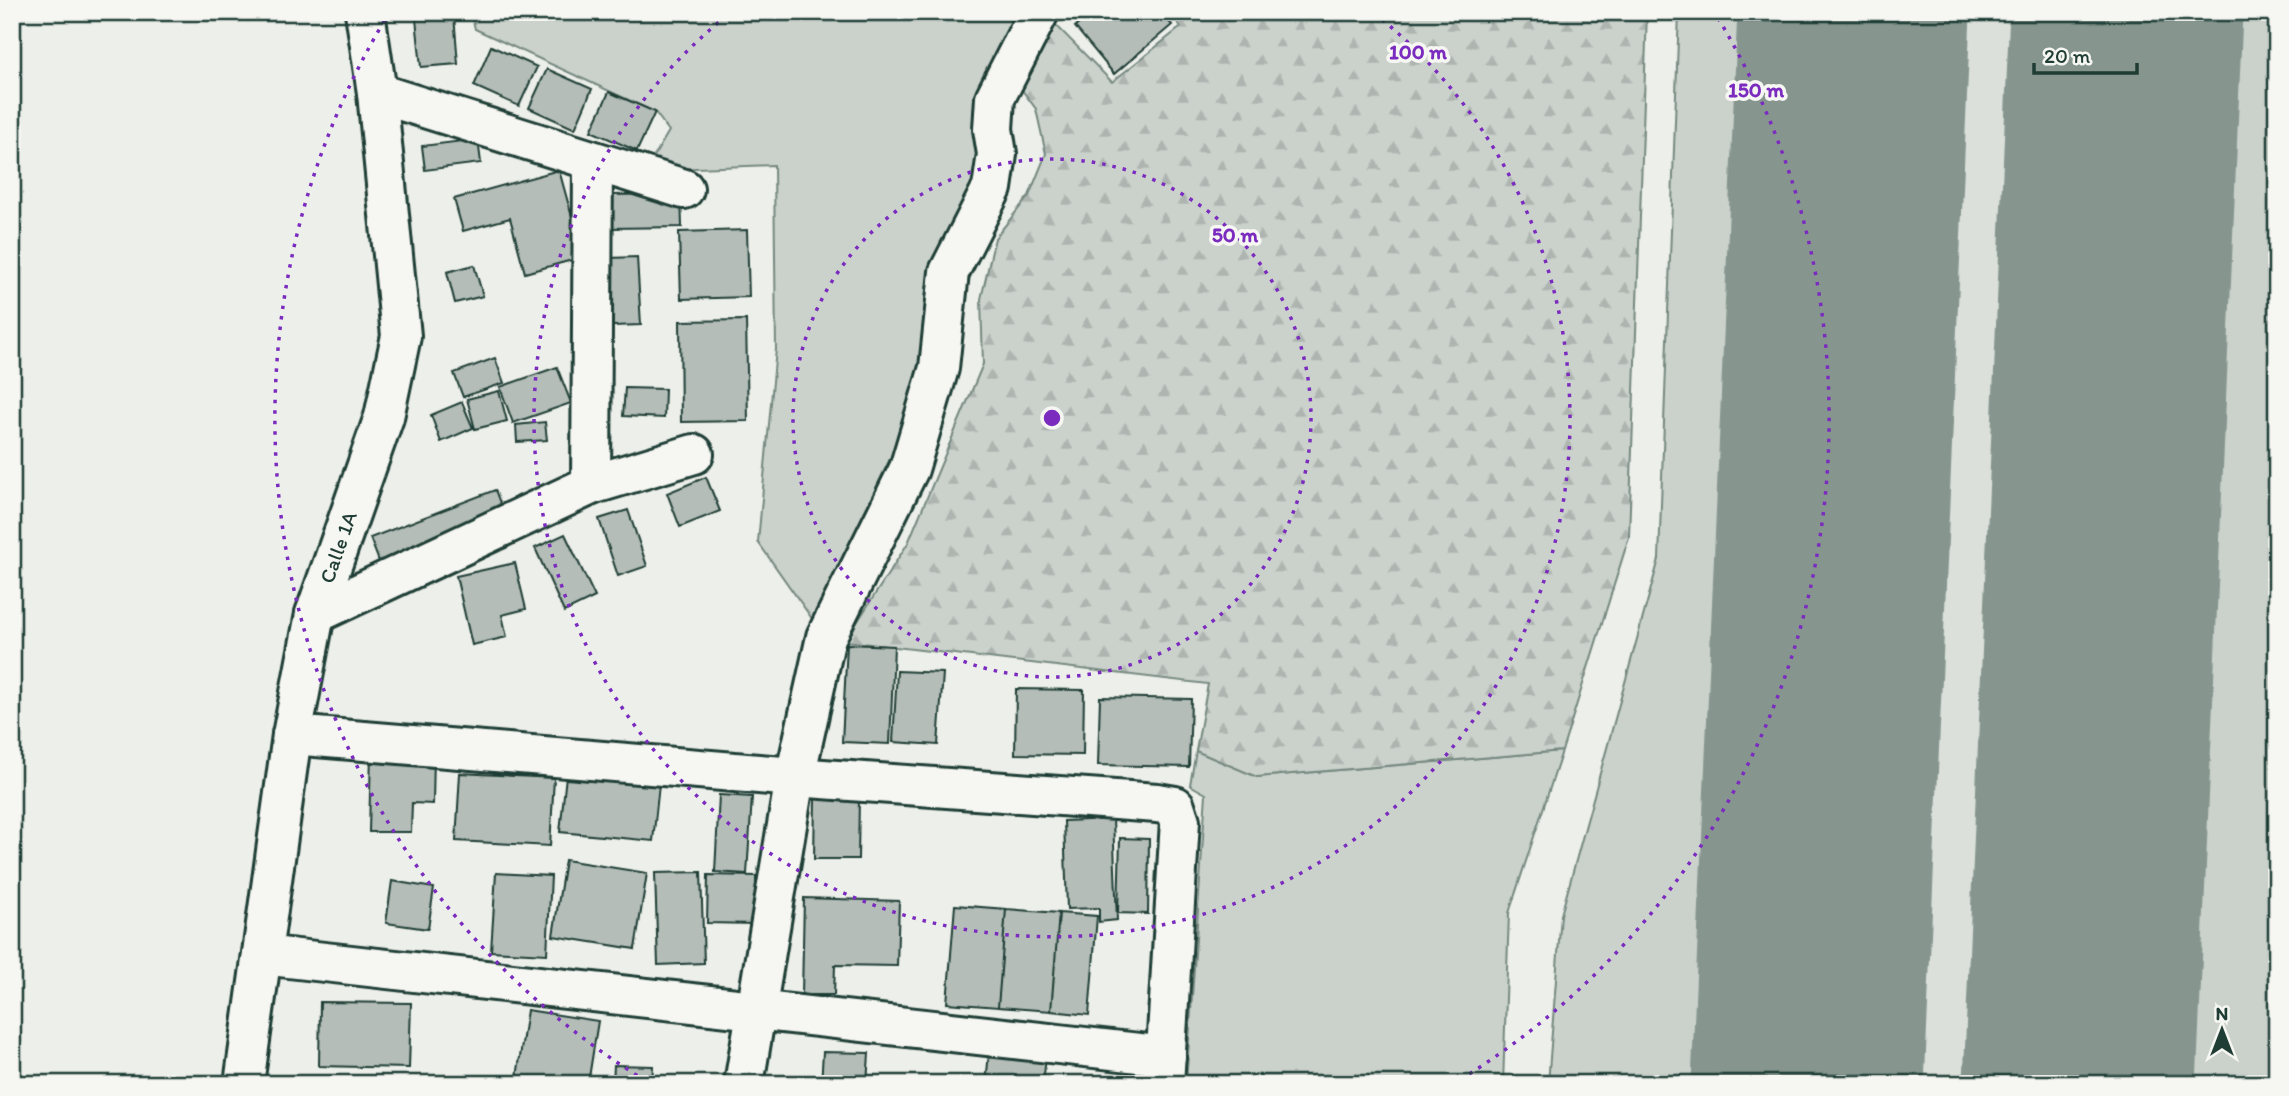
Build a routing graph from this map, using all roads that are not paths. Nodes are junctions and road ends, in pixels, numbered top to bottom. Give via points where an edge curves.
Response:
1 (365, 12) edge
2 (1039, 12) edge
3 (377, 93) junction
4 (593, 161) junction
5 (684, 189) dead end
6 (694, 454) dead end
7 (591, 485) junction
8 (315, 614) junction
9 (292, 735) junction
10 (795, 777) junction
11 (262, 955) junction
12 (755, 1009) junction
13 (1165, 1070) edge
14 (244, 1084) edge
15 (744, 1084) edge

1 - 3 street, Calle 1A
2 - 10 street via 995,98 997,154 992,188 949,272 939,368 909,469 826,637
3 - 4 street
3 - 8 street, Calle 1A via 401,336 384,417
4 - 5 street
4 - 7 street
6 - 7 street
7 - 8 street
8 - 9 street, Calle 1A
9 - 10 street
9 - 11 street, Calle 1A
10 - 12 street
10 - 13 street via 1175,806 1180,821
11 - 12 street
11 - 14 street, Calle 1A
12 - 13 street
12 - 15 street

